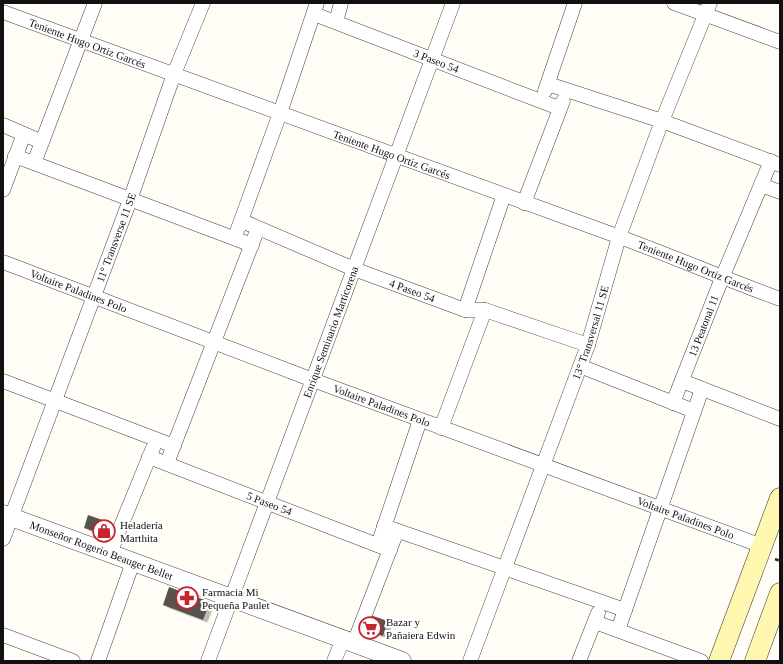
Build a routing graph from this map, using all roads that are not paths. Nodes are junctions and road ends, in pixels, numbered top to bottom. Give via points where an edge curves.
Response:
1 (95, 3) edge
2 (202, 3) edge
3 (340, 3) edge
4 (453, 3) edge
5 (575, 3) edge
6 (674, 3) edge
7 (316, 8) edge
8 (708, 9) edge
9 (3, 12) edge
10 (336, 22) junction
11 (80, 41) junction
12 (780, 42) edge
13 (432, 59) junction
14 (174, 74) junction
15 (548, 84) junction
16 (568, 91) junction
17 (541, 101) junction
18 (560, 108) junction
19 (280, 113) junction
20 (662, 121) junction
21 (3, 125) edge
22 (24, 134) junction
23 (42, 142) junction
24 (16, 156) junction
25 (396, 157) junction
26 (34, 163) junction
27 (775, 163) edge
28 (761, 185) junction
29 (779, 189) edge
30 (3, 190) edge
31 (504, 195) junction
32 (130, 200) junction
33 (524, 203) junction
34 (242, 222) junction
35 (258, 229) junction
36 (619, 237) junction
37 (234, 239) junction
38 (252, 245) junction
39 (3, 262) edge
40 (354, 269) junction
41 (722, 278) junction
42 (94, 296) junction
43 (780, 299) edge
44 (465, 310) junction
45 (485, 310) junction
46 (214, 342) junction
47 (588, 345) junction
48 (580, 366) junction
49 (313, 380) junction
50 (3, 381) edge
51 (682, 381) junction
52 (702, 389) junction
53 (55, 400) junction
54 (673, 403) junction
55 (694, 411) junction
56 (780, 419) edge
57 (420, 420) junction
58 (441, 428) junction
59 (156, 439) junction
60 (174, 446) junction
61 (149, 456) junction
62 (168, 463) junction
63 (543, 465) junction
64 (780, 498) edge
65 (267, 502) junction
66 (660, 509) junction
67 (7, 515) edge
68 (391, 528) junction
69 (3, 539) edge
70 (762, 546) junction
71 (384, 548) junction
72 (110, 553) junction
73 (133, 562) junction
74 (504, 568) junction
75 (780, 593) edge
76 (231, 598) junction
77 (602, 602) junction
78 (625, 610) junction
79 (595, 622) junction
80 (618, 630) junction
81 (3, 635) edge
82 (349, 641) junction
83 (72, 661) edge
84 (98, 661) edge
85 (208, 661) edge
86 (334, 661) edge
87 (402, 661) edge
88 (470, 661) edge
89 (579, 661) edge
90 (701, 661) edge
91 (719, 661) edge
92 (755, 661) edge

1 - 11 street
2 - 14 street, 11° Transverse 11 SE
3 - 10 street
4 - 13 street, Enrique Seminario Marticorena
5 - 15 street
6 - 8 street
7 - 10 street, 3 Paseo 54
7 - 19 street
8 - 12 street
8 - 20 street, 13° Transversal 11 SE
9 - 11 street, Teniente Hugo Ortiz Garcés
10 - 13 street, 3 Paseo 54
11 - 14 street, Teniente Hugo Ortiz Garcés
11 - 23 street
13 - 17 street, 3 Paseo 54
13 - 25 street, Enrique Seminario Marticorena
14 - 19 street, Teniente Hugo Ortiz Garcés
14 - 32 street, 11° Transverse 11 SE
15 - 16 street
15 - 17 street
16 - 18 street
16 - 20 street
17 - 18 street, 3 Paseo 54
18 - 33 street
19 - 25 street, Teniente Hugo Ortiz Garcés
19 - 34 street
20 - 27 street
20 - 36 street, 13° Transversal 11 SE
21 - 22 street
22 - 23 street
22 - 24 street
23 - 26 street
24 - 26 street
24 - 30 street
25 - 31 street, Teniente Hugo Ortiz Garcés
25 - 40 street, Enrique Seminario Marticorena
26 - 32 street
27 - 28 street, 13 Peatonal 11
28 - 29 street
28 - 41 street, 13 Peatonal 11
31 - 33 street, Teniente Hugo Ortiz Garcés
31 - 44 street
32 - 37 street
32 - 42 street, 11° Transverse 11 SE
33 - 36 street, Teniente Hugo Ortiz Garcés
34 - 35 street, 4 Paseo 54
34 - 37 street
35 - 38 street
35 - 40 street, 4 Paseo 54
36 - 41 street, Teniente Hugo Ortiz Garcés
36 - 47 street, 13° Transversal 11 SE
37 - 38 street
38 - 46 street
39 - 42 street, Voltaire Paladines Polo
40 - 44 street, 4 Paseo 54
40 - 49 street, Enrique Seminario Marticorena
41 - 43 street, Teniente Hugo Ortiz Garcés
41 - 51 street, 13 Peatonal 11
42 - 46 street, Voltaire Paladines Polo
42 - 53 street, 11° Transverse 11 SE
44 - 45 street, 4 Paseo 54
45 - 47 street, 4 Paseo 54
45 - 58 street
46 - 49 street, Voltaire Paladines Polo
46 - 60 street
47 - 48 street, 13° Transversal 11 SE
48 - 54 street
48 - 63 street, 13° Transversal 11 SE
49 - 57 street, Voltaire Paladines Polo
49 - 65 street, Enrique Seminario Marticorena
50 - 53 street
51 - 52 street
51 - 54 street, 13 Peatonal 11
52 - 55 street
52 - 56 street
53 - 59 street
53 - 67 street, 11° Transverse 11 SE
54 - 55 street
55 - 66 street
57 - 58 street, Voltaire Paladines Polo
57 - 68 street
58 - 63 street, Voltaire Paladines Polo
59 - 60 street
59 - 61 street
60 - 62 street
61 - 62 street, 5 Paseo 54
61 - 72 street
62 - 65 street, 5 Paseo 54
63 - 66 street, Voltaire Paladines Polo
63 - 74 street, 13° Transversal 11 SE
64 - 70 main road
65 - 71 street, 5 Paseo 54
65 - 76 street, Enrique Seminario Marticorena
66 - 70 street, Voltaire Paladines Polo
66 - 78 street
67 - 69 street, 11° Transverse 11 SE
67 - 72 street, Monseñor Rogerio Beauger Bellet
68 - 71 street
68 - 74 street
70 - 91 main road
71 - 82 street
72 - 73 street, Monseñor Rogerio Beauger Bellet
73 - 76 street, Monseñor Rogerio Beauger Bellet
73 - 84 street
74 - 77 street
74 - 88 street, 13° Transversal 11 SE
75 - 92 main road
76 - 82 street, Monseñor Rogerio Beauger Bellet
76 - 85 street, Enrique Seminario Marticorena
77 - 78 street
77 - 79 street
78 - 80 street
79 - 80 street
79 - 89 street
80 - 90 street
81 - 83 street
82 - 86 street
82 - 87 street, Monseñor Rogerio Beauger Bellet

